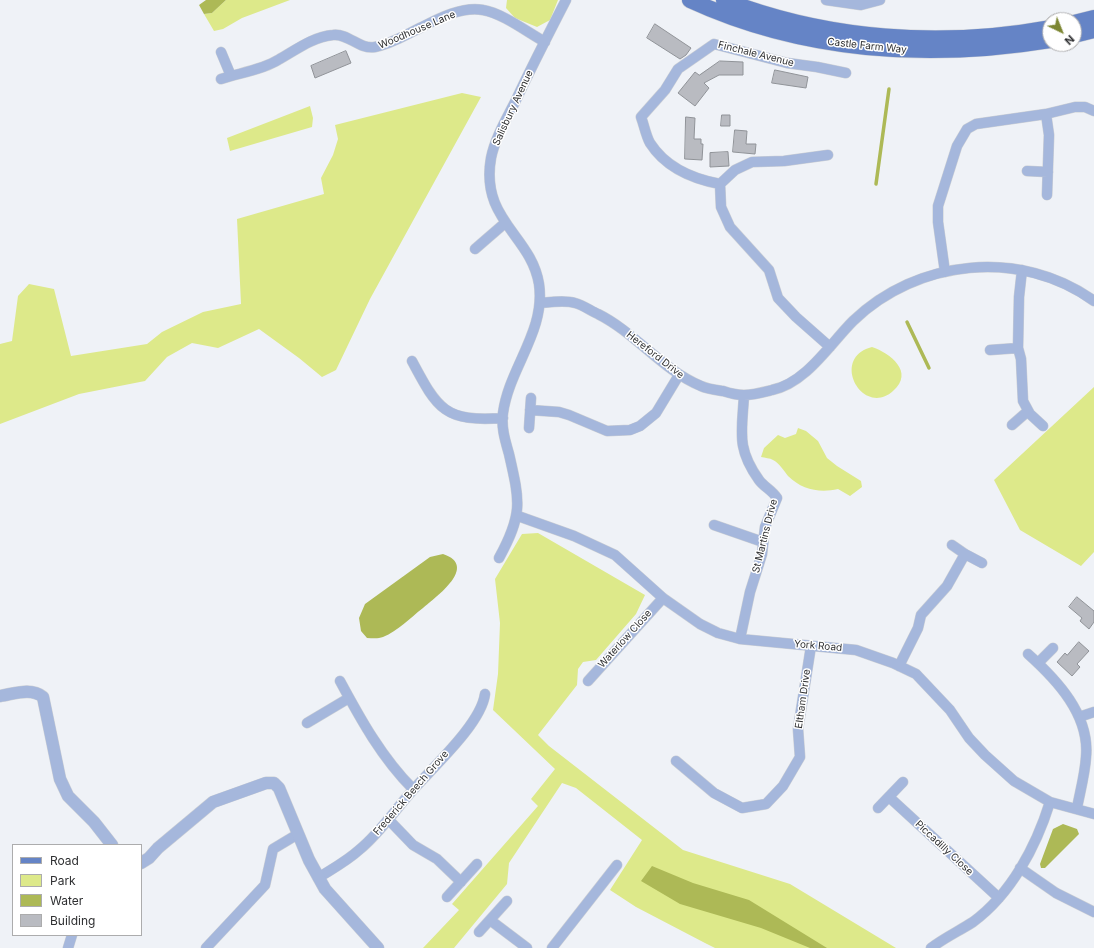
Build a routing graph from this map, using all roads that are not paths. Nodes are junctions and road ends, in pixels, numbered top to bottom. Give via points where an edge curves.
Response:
1 (566, 0) edge
2 (690, 0) edge
3 (724, 0) edge
4 (826, 0) edge
5 (880, 0) edge
6 (1094, 18) edge
7 (1082, 21) edge
8 (1042, 29) edge
9 (1094, 30) edge
10 (1082, 33) edge
11 (1042, 41) edge
12 (544, 42) junction
13 (221, 52) dead end
14 (846, 73) dead end
15 (231, 76) junction
16 (221, 79) dead end
17 (1094, 111) edge
18 (1046, 114) junction
19 (828, 155) dead end
20 (1026, 171) dead end
21 (1048, 172) junction
22 (720, 184) junction
23 (1047, 195) dead end
24 (505, 223) junction
25 (475, 249) dead end
26 (1022, 270) junction
27 (946, 272) junction
28 (1094, 301) edge
29 (541, 302) junction
30 (830, 347) junction
31 (1018, 348) junction
32 (990, 350) dead end
33 (412, 361) dead end
34 (679, 375) junction
35 (744, 395) junction
36 (531, 398) dead end
37 (530, 410) junction
38 (1028, 411) junction
39 (503, 418) junction
40 (1012, 425) dead end
41 (1043, 426) dead end
42 (529, 428) dead end
43 (518, 516) junction
44 (714, 525) dead end
45 (763, 542) junction
46 (952, 546) dead end
47 (965, 554) junction
48 (499, 558) dead end
49 (982, 563) dead end
50 (663, 598) junction
51 (740, 639) junction
52 (811, 646) junction
53 (1053, 648) dead end
54 (1028, 654) dead end
55 (1038, 663) junction
56 (899, 666) junction
57 (340, 680) dead end
58 (588, 681) dead end
59 (485, 694) dead end
60 (0, 696) edge
61 (349, 698) junction
62 (1094, 712) edge
63 (1079, 717) junction
64 (307, 723) dead end
65 (676, 761) dead end
66 (903, 782) dead end
67 (414, 789) junction
68 (889, 797) junction
69 (1050, 802) junction
70 (878, 808) dead end
71 (1077, 808) junction
72 (1094, 814) edge
73 (388, 819) junction
74 (298, 834) junction
75 (111, 844) edge
76 (142, 862) edge
77 (476, 864) dead end
78 (617, 865) dead end
79 (1020, 868) junction
80 (318, 878) junction
81 (461, 882) junction
82 (447, 897) dead end
83 (999, 898) junction
84 (508, 901) dead end
85 (1094, 912) edge
86 (490, 920) junction
87 (479, 932) dead end
88 (72, 936) edge
89 (937, 946) edge
90 (68, 948) edge
91 (206, 948) edge
92 (378, 948) edge
93 (527, 948) edge
94 (552, 948) edge

1 - 12 street, Salisbury Avenue
2 - 11 main road, Castle Farm Way via 772,29 852,45 941,51
3 - 8 main road, Castle Farm Way via 812,27 887,38 987,37
4 - 5 street via 861,5
6 - 7 main road
9 - 10 main road
12 - 15 street, Woodhouse Lane via 495,14 482,9 472,10 438,18 392,43 374,48 362,46 343,36 333,35 299,46 278,61
12 - 24 street, Salisbury Avenue via 505,121 491,158 490,186 494,202
13 - 15 street
14 - 22 street, Finchale Avenue via 787,63 714,44 678,69 665,90 641,117 650,143 666,161 684,174
15 - 16 street, Woodhouse Lane
17 - 18 street via 1085,107 1075,107
18 - 21 street via 1049,135
18 - 27 street via 976,124 961,136 938,206
19 - 22 street via 752,162 735,170
20 - 21 street
21 - 23 street
22 - 30 street via 721,206 730,226 769,270 778,298
24 - 25 street
24 - 29 street, Salisbury Avenue via 535,267
26 - 27 street, Hereford Drive via 987,266
26 - 28 street, Hereford Drive via 1056,280
26 - 31 street
27 - 30 street, Hereford Drive via 920,279 870,306
29 - 34 street, Hereford Drive via 576,303 613,322
29 - 39 street, Salisbury Avenue via 537,322 505,397
30 - 35 street, Hereford Drive via 802,375 780,388
31 - 32 street
31 - 38 street via 1023,401
33 - 39 street via 431,396 456,416 468,419
34 - 35 street, Hereford Drive via 702,387
34 - 37 street via 656,413 640,426 630,430 608,431 569,415
35 - 45 street, St Martins Drive via 741,441 744,452 750,467 777,498 765,528
36 - 37 street
37 - 42 street
38 - 40 street
38 - 41 street
39 - 43 street, Salisbury Avenue via 503,429 518,492
43 - 48 street, Salisbury Avenue via 510,539
43 - 50 street, York Road via 574,536 615,555
44 - 45 street
45 - 51 street, St Martins Drive
46 - 47 street
47 - 49 street
47 - 56 street via 947,586 921,615 918,628
50 - 51 street, York Road via 700,624 718,633
50 - 58 street, Waterlow Close
51 - 52 street, York Road
52 - 56 street, York Road via 856,650
52 - 65 street, Eltham Drive via 798,729 800,757 783,786 766,804 742,808 714,793
53 - 55 street
54 - 55 street
55 - 63 street via 1055,680
56 - 69 street, York Road via 916,674 995,765 1014,782
57 - 61 street
59 - 67 street, Frederick Beech Grove via 484,703 476,717
60 - 75 street via 32,691 43,697 60,779 68,796
61 - 64 street
61 - 67 street via 376,745
62 - 63 street
63 - 71 street via 1086,756
66 - 68 street
67 - 73 street, Frederick Beech Grove
68 - 70 street
68 - 83 street, Piccadilly Close
69 - 71 street, York Road
69 - 79 street
71 - 72 street, York Road
73 - 80 street, Frederick Beech Grove via 360,850
73 - 81 street via 413,845 437,859
74 - 76 street via 279,788 274,783 266,783 213,802
74 - 80 street
74 - 91 street via 274,849 265,885
77 - 81 street
78 - 94 street
79 - 83 street
79 - 85 street via 1056,893
80 - 92 street
81 - 82 street
83 - 89 street via 972,922
84 - 86 street
86 - 87 street
86 - 93 street
88 - 90 street

